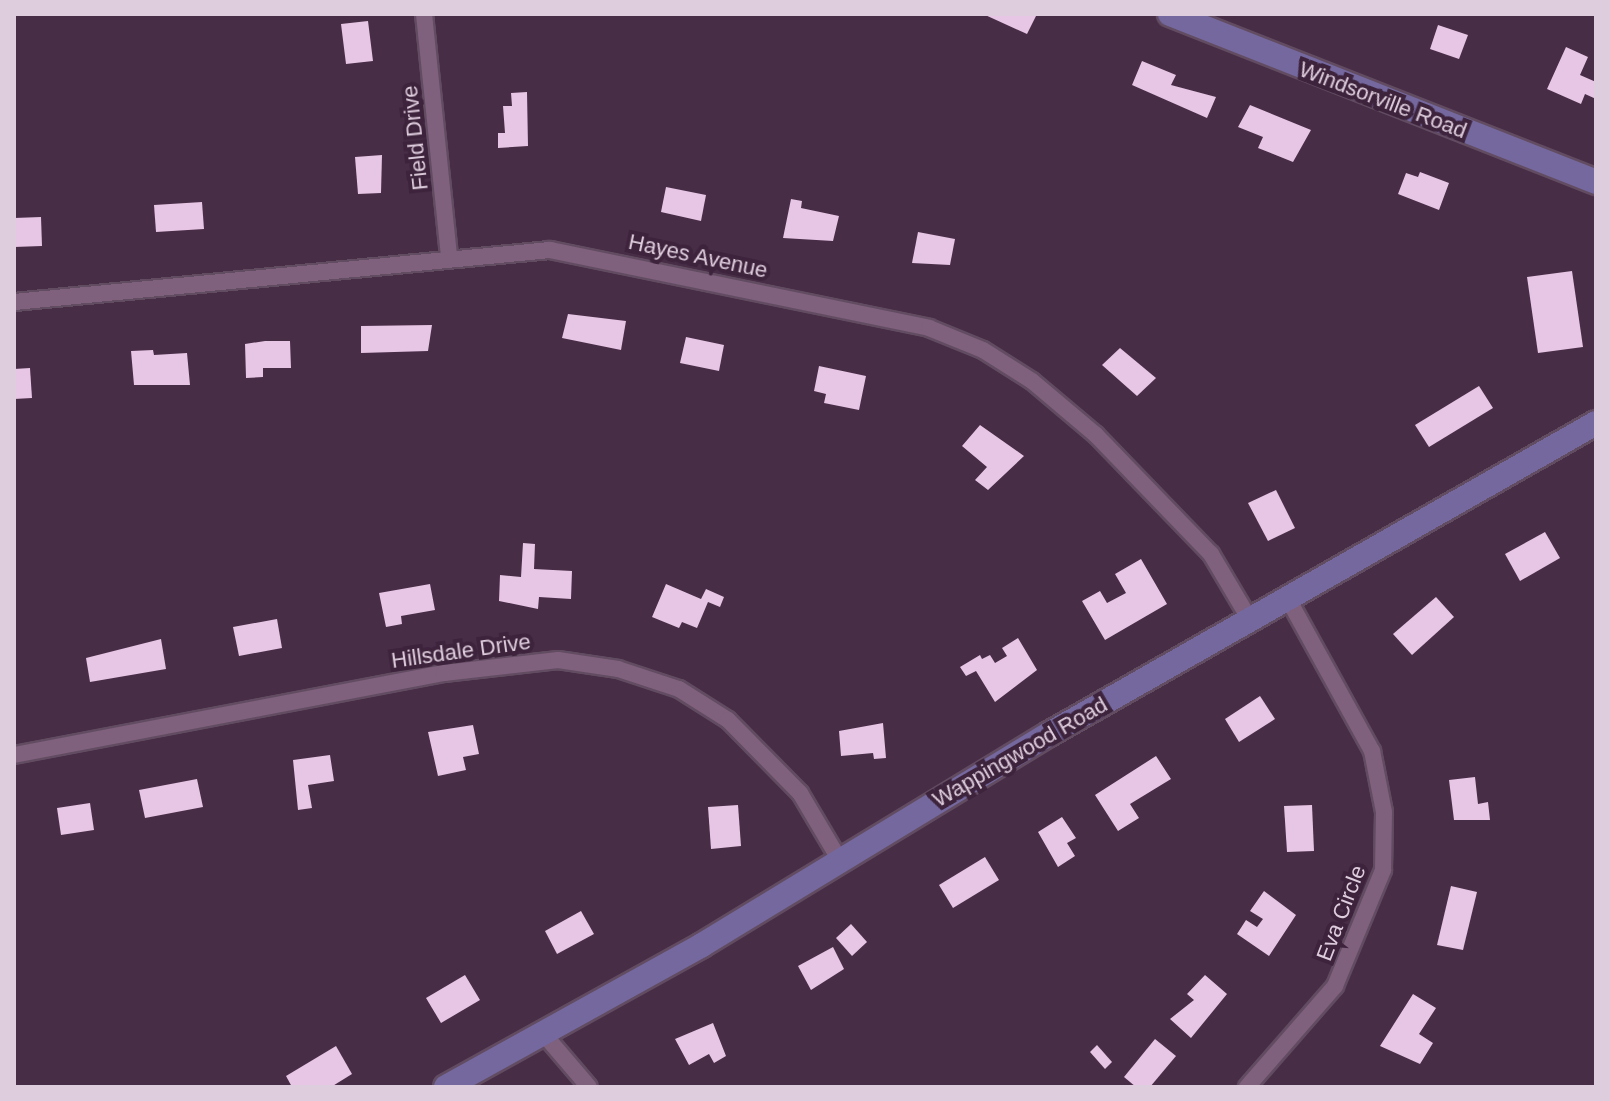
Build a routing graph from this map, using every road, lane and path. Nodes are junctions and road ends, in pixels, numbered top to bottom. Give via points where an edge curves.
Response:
1 (424, 14) edge
2 (1170, 14) edge
3 (1596, 182) edge
4 (449, 258) junction
5 (14, 302) edge
6 (1596, 423) edge
7 (1288, 599) junction
8 (1250, 620) junction
9 (14, 755) edge
10 (839, 859) junction
11 (542, 1032) junction
12 (446, 1087) edge
13 (589, 1087) edge
14 (1247, 1087) edge

1 - 4 street, Field Drive
2 - 3 main road, Windsorville Road
4 - 5 street, Hayes Avenue
4 - 8 street, Hayes Avenue via 550,250 614,260 929,328 983,350 1032,381 1155,492 1211,554
6 - 7 main road, Wappingwood Road
7 - 8 main road, Wappingwood Road
7 - 14 street, Eva Circle via 1372,751 1384,812 1383,870 1335,986
8 - 10 main road, Wappingwood Road
9 - 10 street, Hillsdale Drive via 444,673 558,660 618,669 679,689 728,720 800,793
10 - 11 main road, Wappingwood Road via 702,945
11 - 12 main road, Wappingwood Road
11 - 13 street

